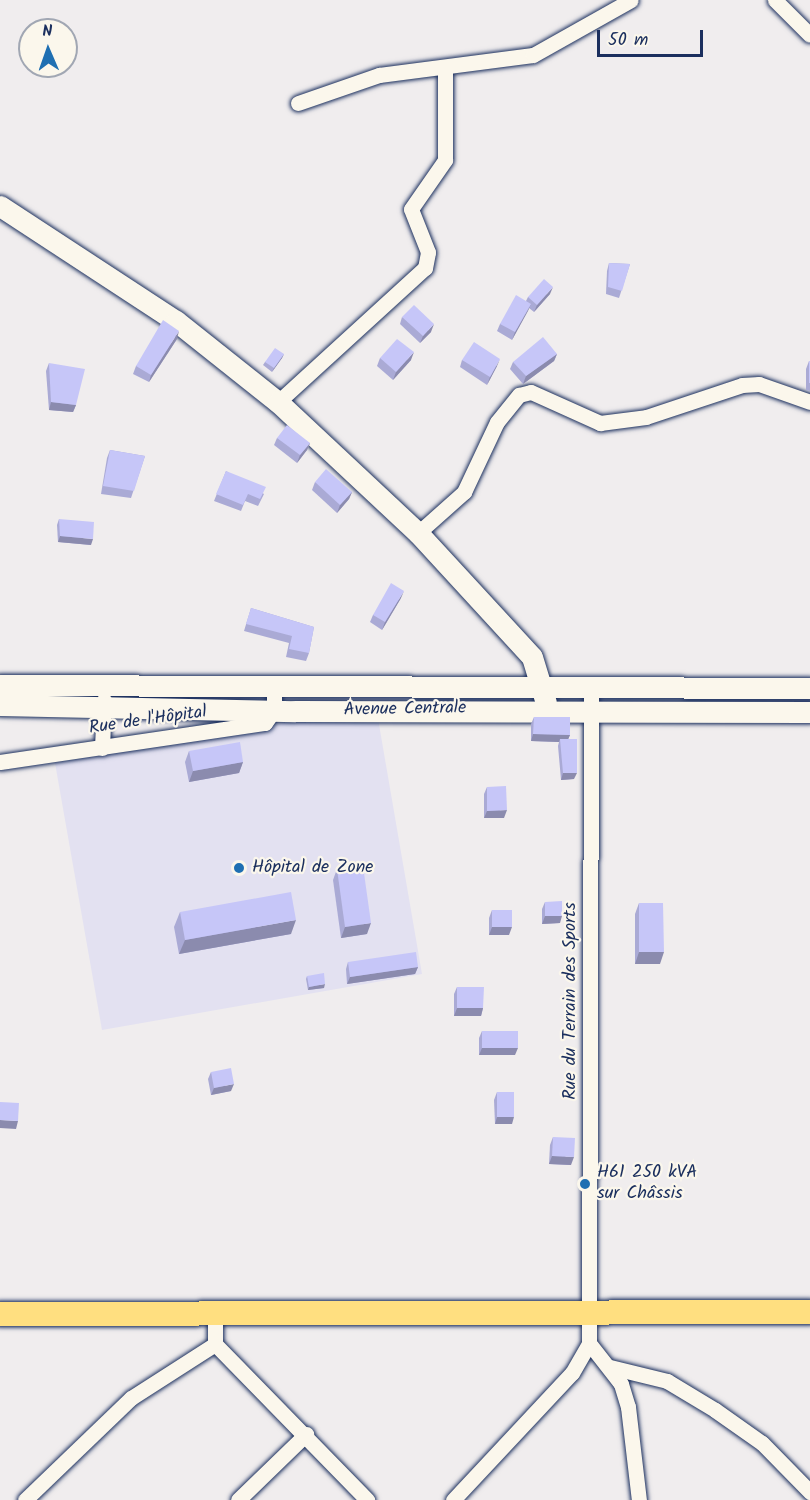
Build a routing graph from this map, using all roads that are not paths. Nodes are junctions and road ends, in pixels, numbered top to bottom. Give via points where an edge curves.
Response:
1 (631, 0) edge
2 (775, 0) edge
3 (810, 35) edge
4 (445, 67) junction
5 (298, 103) dead end
6 (0, 206) edge
7 (278, 402) junction
8 (810, 402) edge
9 (418, 533) junction
10 (0, 686) edge
11 (810, 688) edge
12 (104, 698) junction
13 (546, 699) junction
14 (274, 700) junction
15 (591, 700) junction
16 (0, 705) edge
17 (810, 712) edge
18 (102, 748) junction
19 (0, 762) edge
20 (215, 1310) junction
21 (590, 1311) junction
22 (810, 1312) edge
23 (0, 1314) edge
24 (589, 1343) junction
25 (215, 1344) junction
26 (610, 1367) junction
27 (306, 1434) junction
28 (810, 1492) edge
29 (26, 1500) edge
30 (238, 1500) edge
31 (367, 1500) edge
32 (453, 1500) edge
33 (639, 1500) edge

1 - 4 street via 533,55
2 - 3 street
4 - 5 street via 379,75
4 - 7 street via 445,160 411,209 428,252 425,268
6 - 7 street via 134,291
7 - 9 street
8 - 9 street via 759,384 742,385 646,417 600,423 531,392 519,395 497,422 464,492
9 - 13 street via 532,657
10 - 12 street, Avenue Centrale
11 - 15 street, Avenue Centrale
12 - 14 street, Avenue Centrale
12 - 16 street, Avenue Centrale
12 - 18 street
13 - 14 street, Avenue Centrale
13 - 15 street, Avenue Centrale
14 - 18 street, Rue de l'Hôpital via 265,723
15 - 17 street, Avenue Centrale
15 - 21 street, Rue du Terrain des Sports
18 - 19 street, Rue de l'Hôpital
20 - 21 main road
20 - 23 main road
20 - 25 street
21 - 22 main road
21 - 24 street, Rue du Terrain des Sports
24 - 26 street
24 - 32 street via 572,1373
25 - 27 street
25 - 29 street via 131,1398
26 - 28 street via 667,1381 715,1410 762,1443
26 - 33 street via 628,1407
27 - 30 street
27 - 31 street

